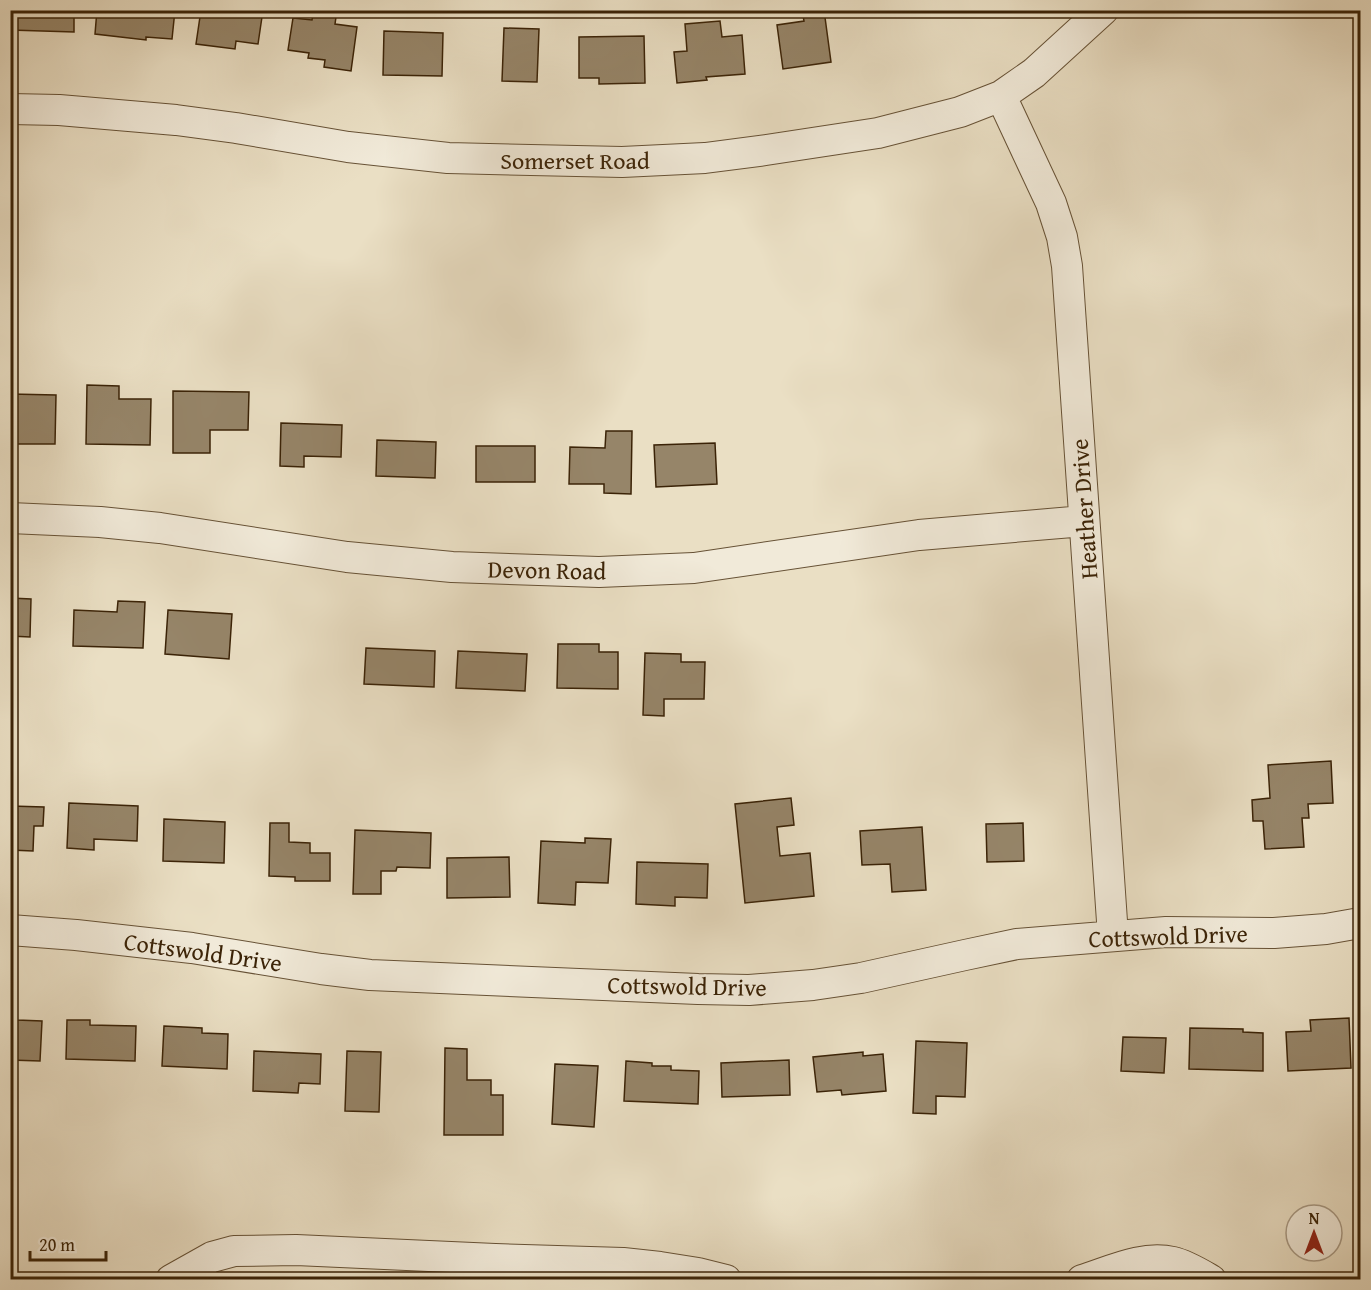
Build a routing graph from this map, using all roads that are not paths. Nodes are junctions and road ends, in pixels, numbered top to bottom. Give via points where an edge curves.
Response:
1 (1103, 10) edge
2 (1000, 96) junction
3 (10, 109) edge
4 (10, 518) edge
5 (1084, 521) junction
6 (1360, 923) edge
7 (10, 930) edge
8 (1113, 936) junction
9 (171, 1280) edge
10 (726, 1280) edge
11 (1082, 1280) edge
12 (1211, 1280) edge

1 - 2 street, Somerset Road via 1034,73
2 - 3 street, Somerset Road via 960,112 878,133 705,158 622,162 448,158 176,120
2 - 5 street, Heather Drive via 1052,203 1062,237
4 - 5 street, Devon Road via 160,528 347,557 452,567 599,572 694,568 919,535
5 - 8 street, Heather Drive
6 - 8 street, Cottswold Drive via 1274,933 1166,932
7 - 8 street, Cottswold Drive via 192,948 370,975 739,990 852,980 1017,944
9 - 10 street via 212,1257 234,1251 296,1250 623,1263
11 - 12 street via 1142,1260 1174,1262

